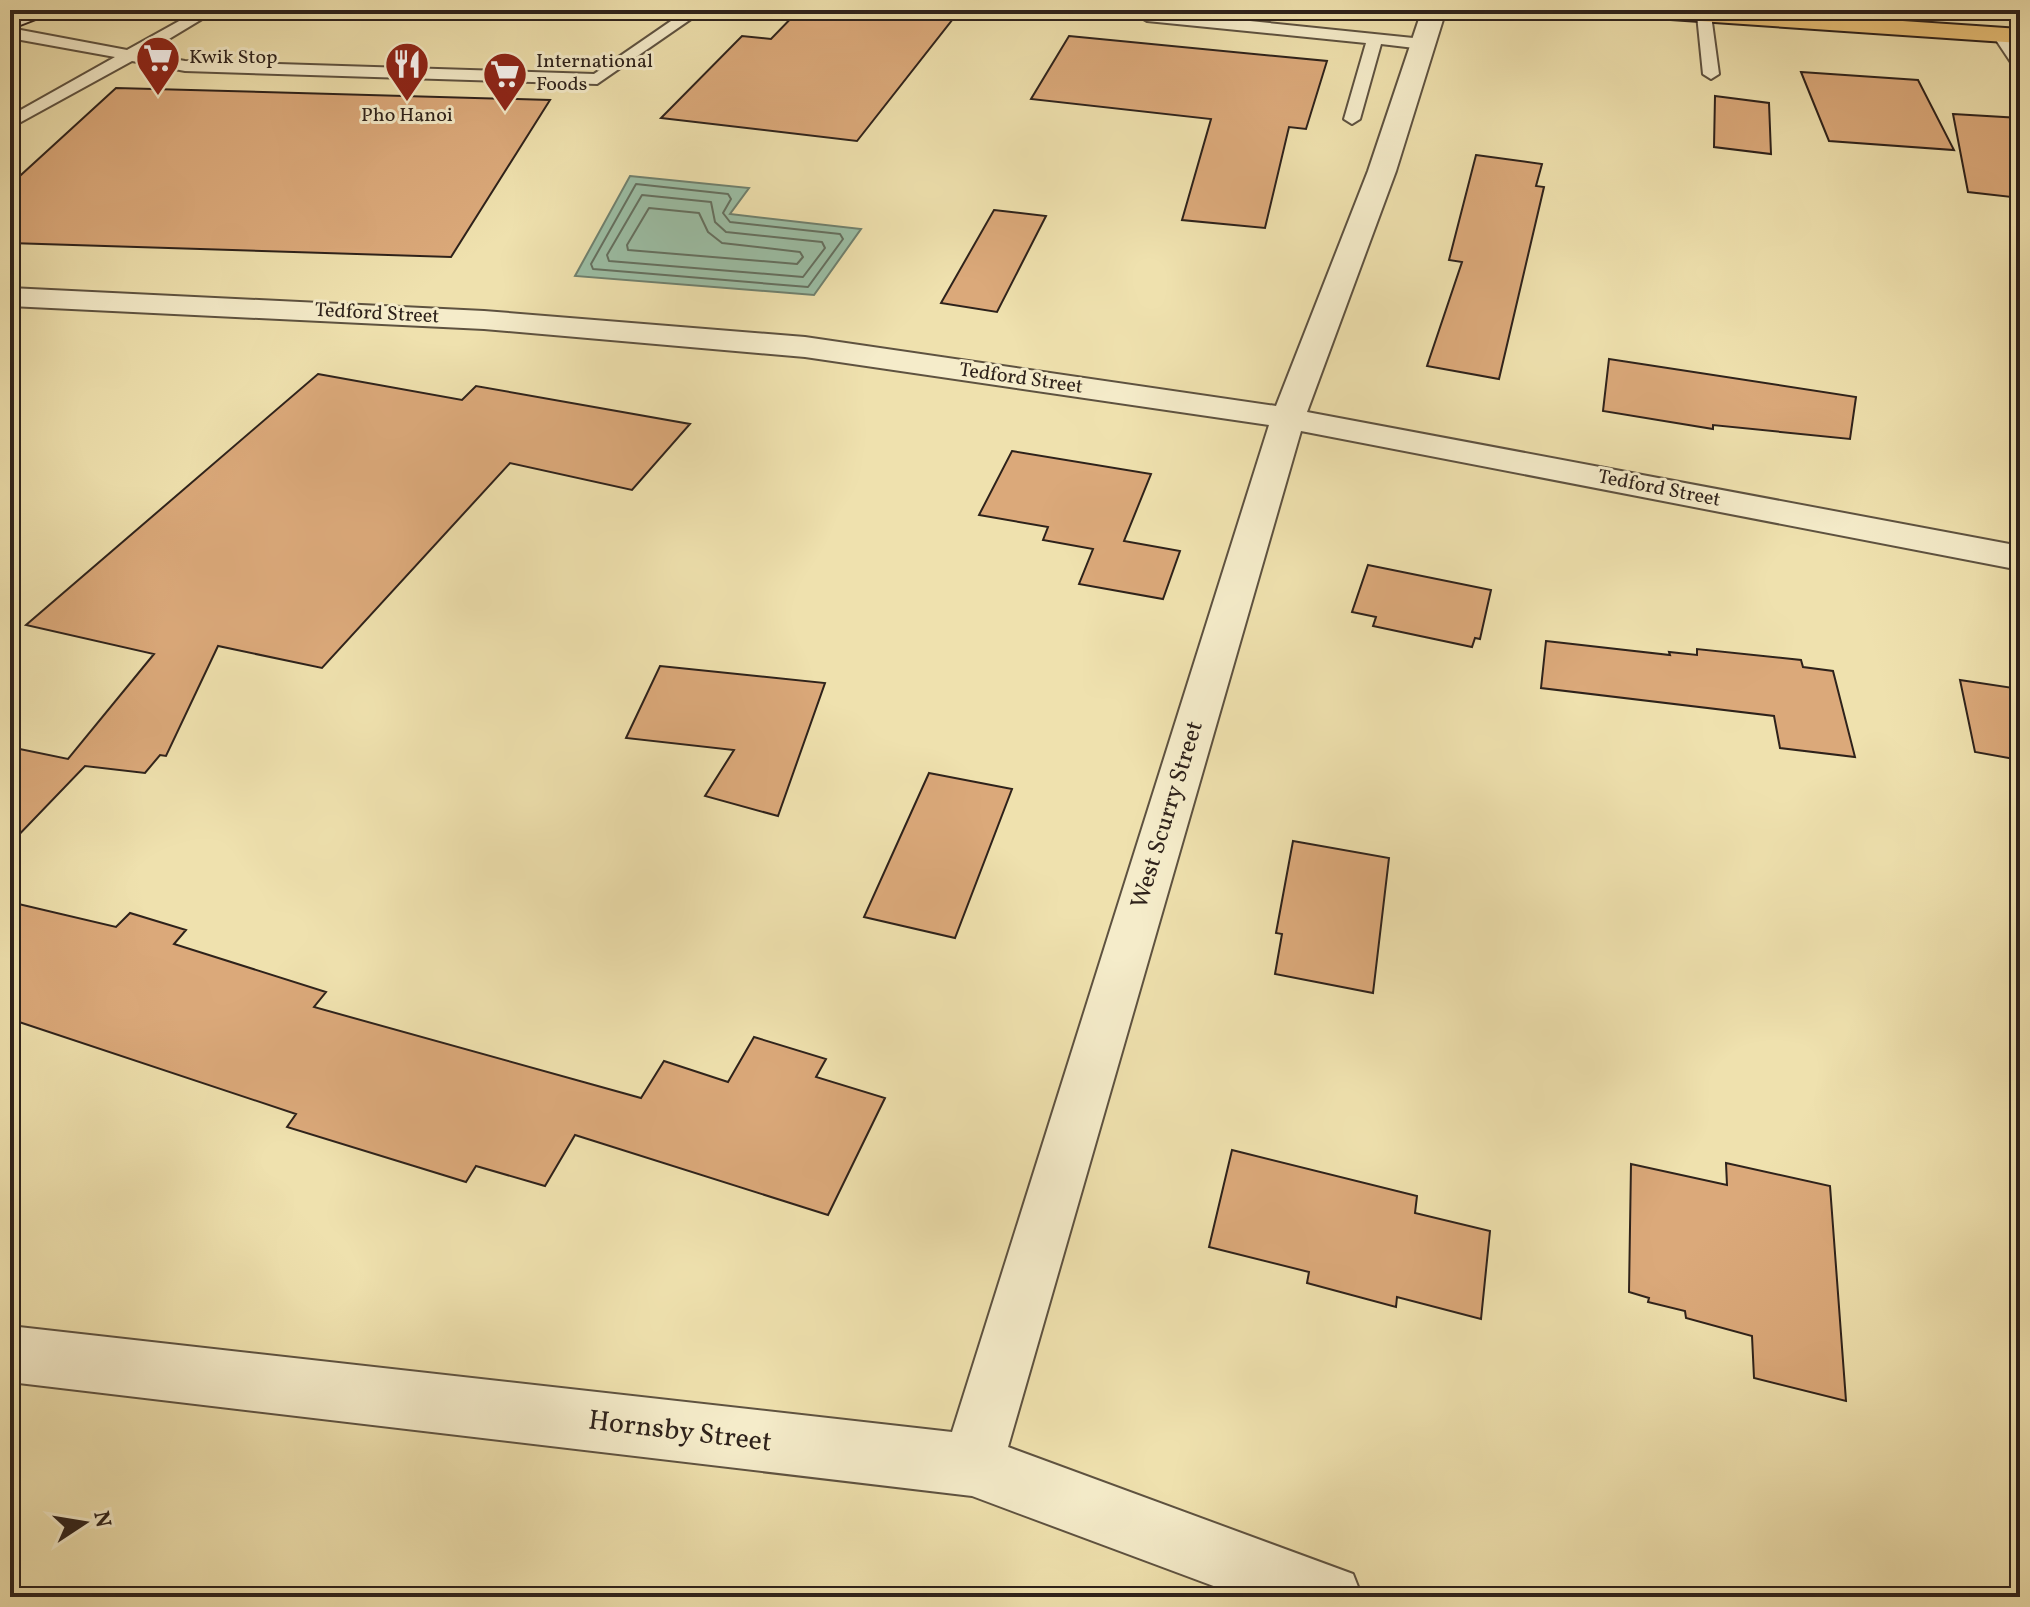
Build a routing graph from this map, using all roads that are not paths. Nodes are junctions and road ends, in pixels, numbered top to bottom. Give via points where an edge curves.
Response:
1 (38, 10) edge
2 (210, 10) edge
3 (697, 10) edge
4 (1150, 10) edge
5 (1434, 10) edge
6 (1641, 10) edge
7 (1747, 14) edge
8 (1704, 15) junction
9 (10, 22) edge
10 (10, 33) edge
11 (2010, 35) edge
12 (1375, 39) junction
13 (1423, 44) junction
14 (128, 55) junction
15 (2020, 64) edge
16 (1711, 74) dead end
17 (1352, 119) dead end
18 (10, 123) edge
19 (10, 297) edge
20 (1288, 418) junction
21 (2020, 558) edge
22 (10, 1354) edge
23 (972, 1465) junction
24 (1330, 1597) edge

1 - 9 street
2 - 14 lane
3 - 14 lane via 597,79 185,66
4 - 12 lane via 1147,17 1295,24
5 - 13 street, West Scurry Street
6 - 8 main road
7 - 8 main road
7 - 11 main road
8 - 16 lane
10 - 14 lane
11 - 15 lane
12 - 13 lane
12 - 17 lane
13 - 20 street, West Scurry Street via 1382,171
14 - 18 lane
19 - 20 street, Tedford Street via 484,320 805,347
20 - 21 street, Tedford Street
20 - 23 street, West Scurry Street
22 - 23 street, Hornsby Street
23 - 24 street, Hornsby Street

